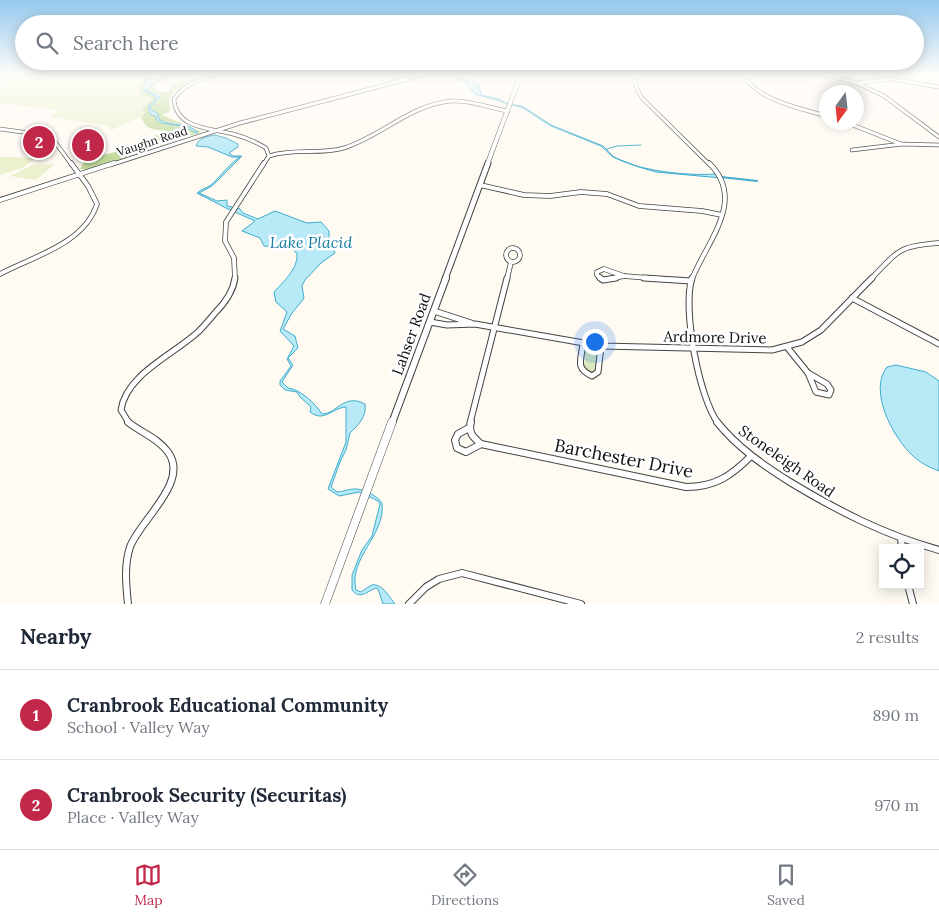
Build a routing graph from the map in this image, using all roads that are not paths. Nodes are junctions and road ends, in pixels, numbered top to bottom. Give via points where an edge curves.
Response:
1 (174, 102) edge
2 (321, 102) edge
3 (442, 102) edge
4 (463, 102) edge
5 (511, 102) edge
6 (646, 102) edge
7 (787, 102) edge
8 (892, 102) edge
9 (508, 111) junction
10 (819, 114) edge
11 (0, 129) edge
12 (864, 129) edge
13 (216, 130) junction
14 (939, 137) edge
15 (902, 144) junction
16 (939, 145) edge
17 (266, 148) junction
18 (852, 150) dead end
19 (282, 151) junction
20 (269, 156) junction
21 (79, 175) junction
22 (480, 185) junction
23 (0, 200) edge
24 (722, 215) junction
25 (939, 243) edge
26 (511, 262) dead end
27 (0, 274) edge
28 (624, 276) junction
29 (691, 280) junction
30 (852, 298) junction
31 (434, 312) junction
32 (430, 322) junction
33 (475, 324) junction
34 (494, 328) junction
35 (583, 344) junction
36 (939, 344) edge
37 (601, 346) junction
38 (787, 347) junction
39 (696, 350) junction
40 (808, 373) junction
41 (469, 428) junction
42 (481, 444) junction
43 (751, 456) junction
44 (901, 540) junction
45 (902, 544) edge
46 (939, 550) edge
47 (909, 589) edge
48 (128, 604) edge
49 (325, 604) edge
50 (408, 604) edge
51 (581, 604) edge
52 (913, 604) edge

1 - 13 street via 176,111 185,121
2 - 13 street, Vaughn Road
3 - 19 street via 397,119 346,147 327,151
4 - 9 street
5 - 9 street, Lahser Road
6 - 24 street, Stoneleigh Road via 723,178 727,203
7 - 10 street
8 - 14 street
9 - 22 street, Lahser Road
11 - 21 street via 52,138
12 - 15 street
13 - 17 street via 247,138
13 - 21 street, Vaughn Road
15 - 16 street
15 - 18 street
17 - 19 street
17 - 20 street
19 - 20 street
20 - 48 street via 226,222 224,235 234,258 236,276 226,301 199,331 134,382 121,403 127,421 169,451 174,467 167,492 141,526 129,551 125,572
21 - 23 street, Vaughn Road
21 - 27 street via 96,199 96,208 89,222 66,241
22 - 24 street via 524,195 607,194 640,206
22 - 31 street, Lahser Road
24 - 29 street, Stoneleigh Road
25 - 30 street, Ardmore Drive via 912,245 899,250
26 - 34 street, Barchester Drive
28 - 28 street via 604,269 596,272 603,280
28 - 29 street
29 - 39 street, Stoneleigh Road via 688,303
30 - 36 street
30 - 38 street, Ardmore Drive via 821,330
31 - 32 street, Lahser Road
31 - 33 street, Ardmore Drive
32 - 33 street, Ardmore Drive
32 - 49 street, Lahser Road
33 - 34 street, Ardmore Drive
34 - 35 street, Ardmore Drive
34 - 41 street, Barchester Drive
35 - 37 street, Ardmore Drive
35 - 37 street via 580,366 582,371 592,376 598,372
37 - 39 street, Ardmore Drive
38 - 39 street, Ardmore Drive via 753,351
38 - 40 street
39 - 43 street, Stoneleigh Road via 708,407 726,435
40 - 40 street via 828,384 830,395 815,391
41 - 42 street via 472,437
41 - 42 street, Barchester Drive via 458,434 455,440 457,448 466,452
42 - 43 street, Barchester Drive via 696,488 719,483 732,476
43 - 44 street, Stoneleigh Road via 824,503
44 - 45 street
44 - 46 street, Stoneleigh Road
47 - 52 street
50 - 51 street via 442,576 462,573

